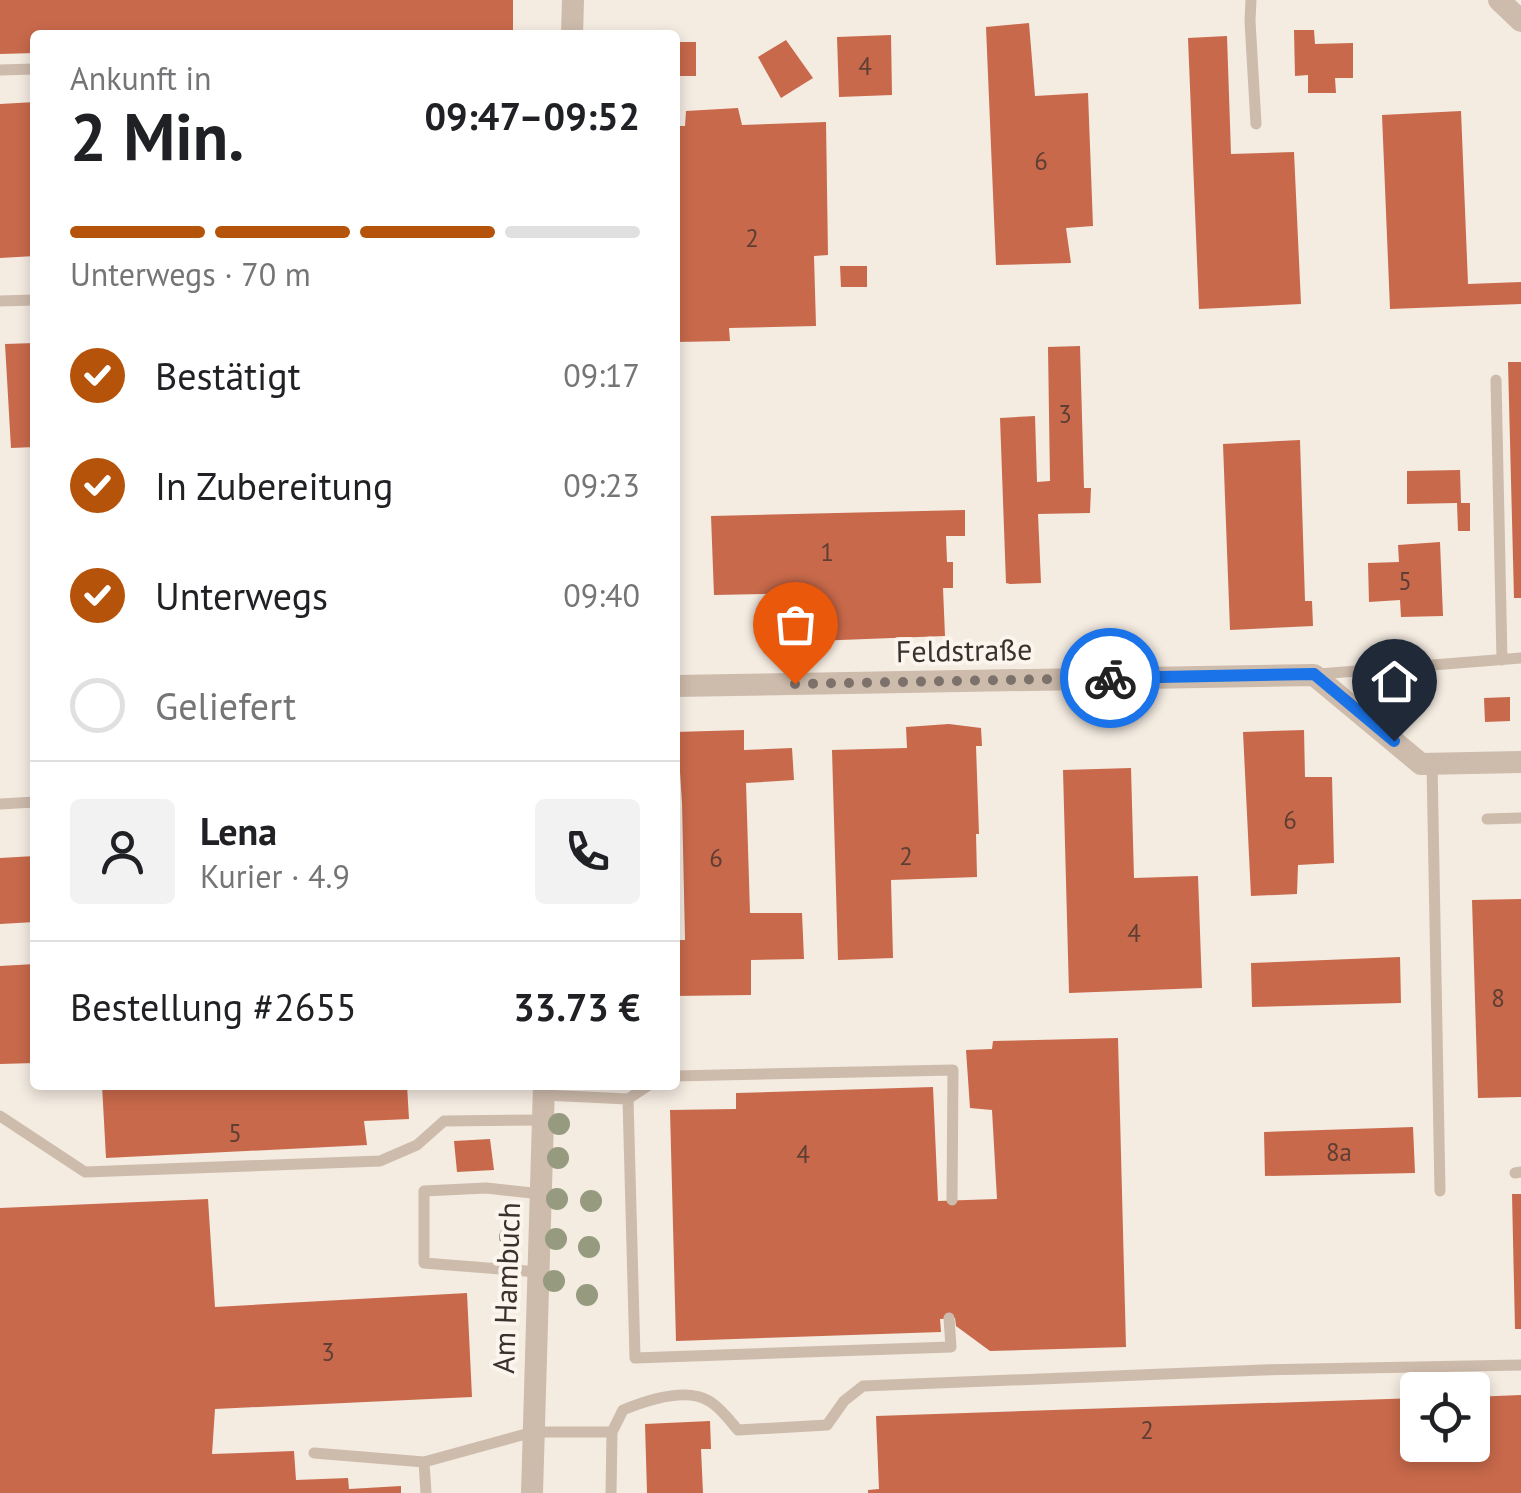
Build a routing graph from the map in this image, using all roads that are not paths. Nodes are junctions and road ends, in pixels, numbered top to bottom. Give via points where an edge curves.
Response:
1 (572, 0) edge
2 (1252, 0) edge
3 (1499, 0) edge
4 (1521, 21) edge
5 (572, 30) edge
6 (30, 69) edge
7 (0, 70) edge
8 (1256, 124) dead end
9 (30, 300) edge
10 (0, 301) edge
11 (1496, 380) dead end
12 (1521, 658) edge
13 (1502, 660) junction
14 (1314, 674) junction
15 (680, 686) edge
16 (1521, 762) edge
17 (1432, 763) junction
18 (30, 802) edge
19 (0, 804) edge
20 (1521, 818) edge
21 (1487, 819) dead end
22 (680, 1076) edge
23 (544, 1090) edge
24 (642, 1090) edge
25 (628, 1098) junction
26 (0, 1116) edge
27 (543, 1120) junction
28 (1440, 1191) dead end
29 (540, 1194) junction
30 (952, 1200) dead end
31 (538, 1272) junction
32 (949, 1318) dead end
33 (1521, 1364) edge
34 (533, 1432) junction
35 (612, 1432) junction
36 (314, 1453) dead end
37 (424, 1462) junction
38 (426, 1493) edge
39 (532, 1493) edge
40 (610, 1493) edge

1 - 5 street
2 - 8 lane
3 - 4 street
6 - 7 lane
9 - 10 lane
11 - 13 lane
12 - 13 lane
13 - 14 lane
14 - 15 street, Feldstraße
14 - 17 street via 1421,764
16 - 17 street
17 - 28 lane
18 - 19 lane
20 - 21 lane
22 - 30 lane via 953,1070
23 - 25 lane
23 - 27 street, Am Hambuch
24 - 25 lane
25 - 32 lane via 636,1358 951,1346
26 - 27 lane via 84,1172 380,1160 417,1145 444,1121
27 - 29 street, Am Hambuch
29 - 31 street, Am Hambuch
29 - 31 lane via 424,1191 424,1264
31 - 34 street, Am Hambuch
33 - 35 lane via 863,1386 827,1425 738,1430 709,1400 650,1398 623,1410
34 - 35 lane
34 - 37 lane
34 - 39 street, Am Hambuch
35 - 40 lane
36 - 37 lane
37 - 38 lane

